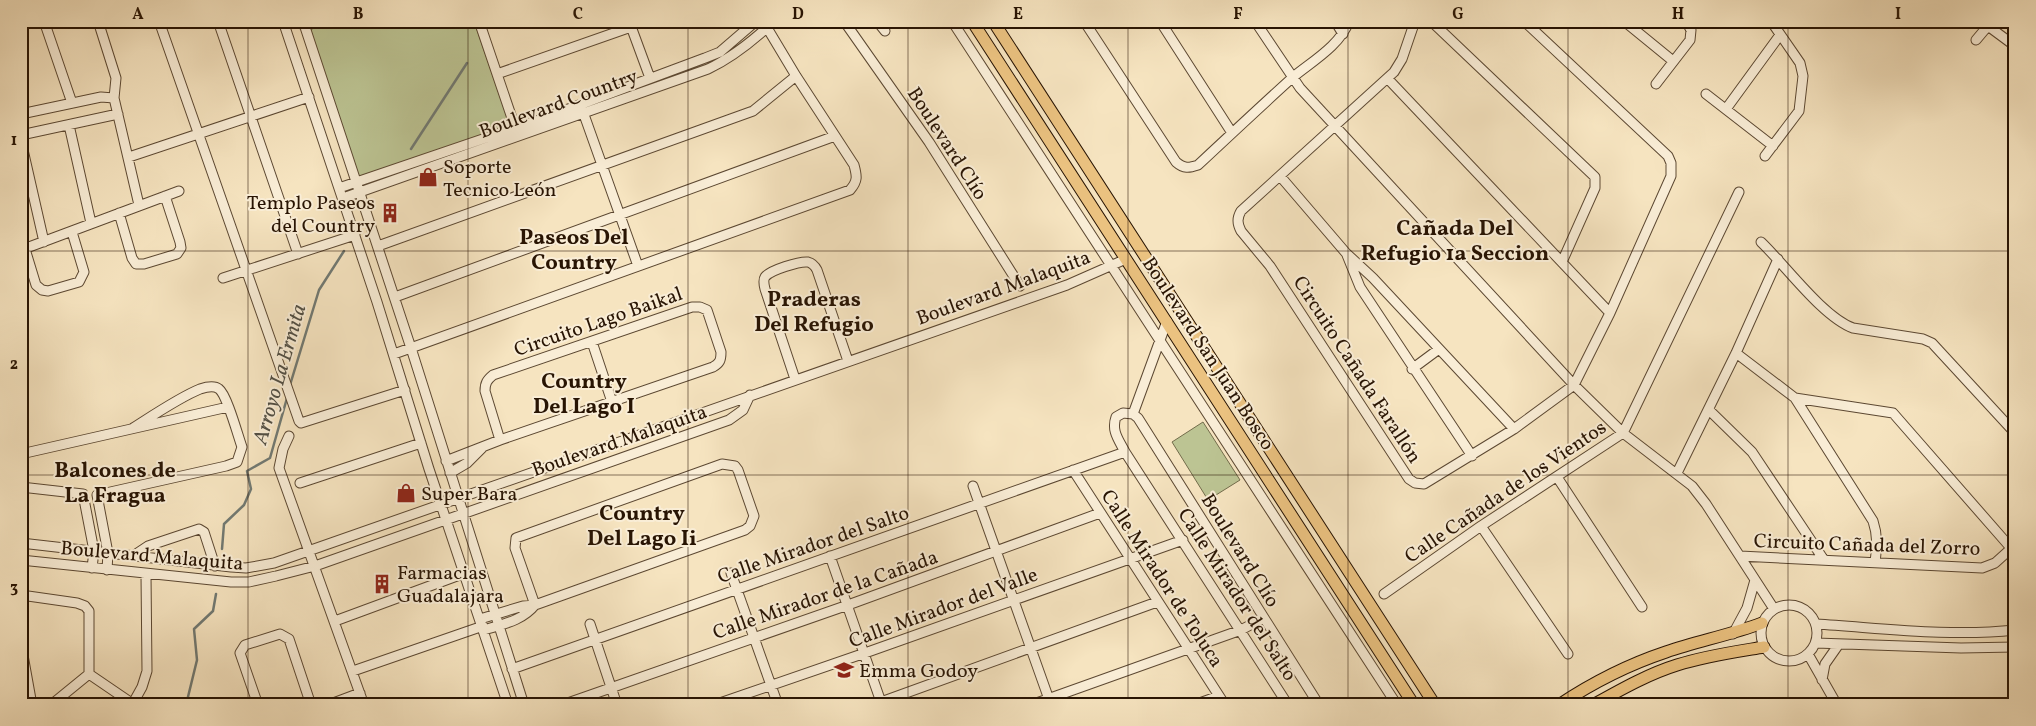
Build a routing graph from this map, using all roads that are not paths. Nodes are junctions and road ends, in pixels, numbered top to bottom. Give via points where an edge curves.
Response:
1 (44, 21) edge
2 (98, 21) edge
3 (159, 21) edge
4 (218, 21) edge
5 (283, 21) edge
6 (318, 21) edge
7 (491, 21) edge
8 (756, 21) edge
9 (774, 21) edge
10 (844, 21) edge
11 (877, 21) edge
12 (952, 21) edge
13 (972, 21) edge
14 (993, 21) edge
15 (1084, 21) edge
16 (1160, 21) edge
17 (1255, 21) edge
18 (1335, 21) edge
19 (1349, 21) edge
20 (1415, 21) edge
21 (1431, 21) edge
22 (1524, 21) edge
23 (1624, 21) edge
24 (1686, 21) edge
25 (1771, 21) edge
26 (303, 24) edge
27 (480, 24) edge
28 (630, 24) edge
29 (1990, 24) edge
30 (765, 25) edge
31 (885, 31) dead end
32 (1343, 34) junction
33 (1780, 35) junction
34 (1976, 40) dead end
35 (2015, 46) edge
36 (1673, 61) junction
37 (497, 74) junction
38 (796, 76) junction
39 (650, 78) junction
40 (1293, 78) junction
41 (1388, 78) junction
42 (1656, 84) dead end
43 (1706, 94) dead end
44 (309, 97) junction
45 (114, 98) junction
46 (21, 102) edge
47 (72, 103) junction
48 (580, 104) junction
49 (1726, 109) junction
50 (23, 114) edge
51 (118, 114) junction
52 (584, 114) junction
53 (250, 116) junction
54 (69, 125) junction
55 (1334, 126) junction
56 (514, 127) junction
57 (198, 133) junction
58 (1232, 134) junction
59 (21, 135) edge
60 (835, 136) junction
61 (21, 142) edge
62 (1773, 146) junction
63 (1765, 156) dead end
64 (128, 157) junction
65 (602, 165) junction
66 (1280, 176) junction
67 (357, 181) junction
68 (339, 188) junction
69 (179, 191) dead end
70 (360, 192) junction
71 (1739, 192) dead end
72 (165, 196) junction
73 (343, 198) junction
74 (139, 205) junction
75 (119, 213) junction
76 (620, 216) junction
77 (91, 223) junction
78 (72, 232) junction
79 (355, 235) junction
80 (44, 242) junction
81 (1761, 242) dead end
82 (378, 246) junction
83 (23, 249) edge
84 (1346, 253) junction
85 (298, 254) junction
86 (1126, 259) junction
87 (1778, 259) junction
88 (1562, 262) junction
89 (638, 266) junction
90 (1112, 266) junction
91 (246, 271) junction
92 (223, 278) dead end
93 (1020, 286) dead end
94 (394, 297) junction
95 (1610, 313) junction
96 (1167, 321) junction
97 (1160, 339) junction
98 (1200, 341) junction
99 (592, 342) junction
100 (411, 348) junction
101 (1439, 349) junction
102 (1186, 350) junction
103 (1736, 353) junction
104 (394, 354) junction
105 (848, 361) junction
106 (1412, 369) junction
107 (795, 379) junction
108 (1574, 385) junction
109 (405, 390) junction
110 (750, 395) junction
111 (1795, 398) junction
112 (612, 402) junction
113 (228, 407) junction
114 (1708, 410) junction
115 (1132, 414) junction
116 (133, 428) junction
117 (1514, 429) junction
118 (1623, 433) junction
119 (2015, 433) edge
120 (289, 436) dead end
121 (500, 440) junction
122 (421, 443) junction
123 (484, 447) junction
124 (1125, 452) junction
125 (21, 454) edge
126 (1472, 456) junction
127 (446, 461) junction
128 (1073, 470) junction
129 (450, 473) junction
130 (1677, 473) junction
131 (1557, 477) junction
132 (300, 483) dead end
133 (973, 486) dead end
134 (21, 487) edge
135 (458, 498) junction
136 (980, 504) junction
137 (442, 505) junction
138 (463, 513) junction
139 (1100, 513) junction
140 (447, 519) junction
141 (1482, 526) junction
142 (1183, 540) junction
143 (21, 543) edge
144 (2013, 546) edge
145 (94, 551) junction
146 (309, 552) junction
147 (997, 552) junction
148 (108, 553) junction
149 (133, 556) junction
150 (830, 556) junction
151 (1740, 556) junction
152 (1130, 559) junction
153 (21, 560) edge
154 (1824, 560) junction
155 (1875, 562) junction
156 (215, 566) junction
157 (315, 566) junction
158 (92, 568) junction
159 (107, 570) junction
160 (465, 573) junction
161 (731, 573) dead end
162 (146, 574) junction
163 (1755, 580) junction
164 (737, 589) junction
165 (1384, 594) dead end
166 (21, 595) edge
167 (1015, 600) junction
168 (1157, 602) junction
169 (535, 604) junction
170 (848, 605) junction
171 (1642, 607) dead end
172 (1774, 609) junction
173 (495, 615) junction
174 (1263, 618) junction
175 (335, 621) junction
176 (1762, 623) junction
177 (590, 624) dead end
178 (1816, 624) junction
179 (482, 625) junction
180 (499, 626) junction
181 (1241, 630) junction
182 (2015, 630) edge
183 (1733, 634) junction
184 (754, 637) junction
185 (595, 640) junction
186 (1816, 643) junction
187 (21, 644) edge
188 (1840, 644) junction
189 (1764, 646) junction
190 (2015, 646) edge
191 (1031, 647) junction
192 (1188, 650) junction
193 (865, 653) junction
194 (1568, 654) dead end
195 (1808, 654) junction
196 (512, 669) junction
197 (353, 671) junction
198 (89, 674) junction
199 (1822, 680) junction
200 (771, 685) junction
201 (611, 688) junction
202 (360, 693) junction
203 (1219, 696) junction
204 (1050, 702) edge
205 (882, 703) edge
206 (132, 704) edge
207 (32, 705) edge
208 (51, 705) edge
209 (258, 705) edge
210 (311, 705) edge
211 (328, 705) edge
212 (364, 705) edge
213 (508, 705) edge
214 (524, 705) edge
215 (562, 705) edge
216 (617, 705) edge
217 (714, 705) edge
218 (778, 705) edge
219 (1031, 705) edge
220 (1194, 705) edge
221 (1225, 705) edge
222 (1288, 705) edge
223 (1319, 705) edge
224 (1397, 705) edge
225 (1414, 705) edge
226 (1435, 705) edge
227 (1559, 705) edge
228 (1593, 705) edge
229 (1837, 705) edge

1 - 47 street
2 - 45 street via 116,78
3 - 57 street
4 - 53 street
5 - 44 street
6 - 26 street
7 - 27 street
8 - 39 street, Boulevard Country via 720,52
9 - 30 street, Boulevard Country
10 - 93 street, Boulevard Clío via 929,142
11 - 31 street
12 - 90 street
13 - 86 main road, Boulevard San Juan Bosco
14 - 98 main road, Boulevard San Juan Bosco
15 - 58 street via 1182,167 1198,165
16 - 58 street
17 - 40 street
18 - 32 street
19 - 32 street
20 - 41 street, Circuito Cañada Farallón via 1399,66
21 - 88 street via 1595,177 1595,188
22 - 95 street, Circuito Cañada Farallón via 1668,156 1671,163 1671,176
23 - 36 street
24 - 36 street via 1692,35
25 - 33 street
26 - 67 street
27 - 37 street
28 - 37 street
28 - 39 street
29 - 34 street
29 - 35 street
30 - 38 street
30 - 52 street, Boulevard Country via 724,62
32 - 40 street
33 - 49 street
33 - 62 street via 1800,63 1802,85 1799,111
36 - 42 street
37 - 56 street
38 - 60 street
38 - 65 street via 754,111
39 - 48 street, Boulevard Country
40 - 55 street
40 - 58 street
41 - 55 street, Circuito Cañada Farallón
41 - 88 street
43 - 49 street
44 - 53 street
44 - 68 street
45 - 47 street via 101,97
45 - 51 street
46 - 50 street
47 - 50 street
48 - 52 street
48 - 56 street, Boulevard Country
49 - 62 street
51 - 54 street
51 - 64 street
52 - 65 street
52 - 70 street, Boulevard Country
53 - 57 street
53 - 85 street
54 - 59 street
54 - 77 street
55 - 66 street, Circuito Cañada Farallón
55 - 108 street
56 - 67 street, Boulevard Country
57 - 64 street
57 - 91 street
60 - 76 street
60 - 89 street via 857,174 856,183 850,190
61 - 80 street
62 - 63 street
64 - 74 street
65 - 76 street
65 - 82 street
66 - 84 street
66 - 126 street, Circuito Cañada Farallón via 1241,211 1238,224 1270,266 1408,479 1424,484
67 - 68 street, Boulevard Country
67 - 70 street
68 - 73 street
69 - 72 street
70 - 73 street, Boulevard Country
70 - 82 street
71 - 118 street, Calle Cañada de los Vientos
72 - 74 street
72 - 75 street via 180,242 177,254 136,264
73 - 79 street
74 - 75 street
75 - 77 street
76 - 89 street
76 - 94 street
77 - 78 street
78 - 80 street
78 - 83 street via 84,272 79,282 42,290 36,285
79 - 85 street
79 - 104 street
80 - 83 street
81 - 87 street
82 - 94 street
84 - 101 street
84 - 106 street via 1360,286
85 - 91 street
86 - 90 street, Boulevard Malaquita
86 - 96 main road, Boulevard San Juan Bosco
87 - 103 street
87 - 119 street via 1829,313 1845,325 1932,343
88 - 95 street
89 - 100 street
90 - 97 street
90 - 105 street, Boulevard Malaquita via 1067,285
91 - 92 street
91 - 109 street via 301,423
94 - 100 street
95 - 108 street, Circuito Cañada Farallón
96 - 97 street
96 - 102 main road, Boulevard San Juan Bosco
97 - 115 street
97 - 224 street
98 - 102 main road
98 - 226 main road, Boulevard San Juan Bosco
99 - 112 street
99 - 112 street, Circuito Lago Baikal via 692,307 707,310 710,316 721,352 718,364
99 - 121 street, Circuito Lago Baikal via 493,375 487,380 485,391
100 - 104 street
100 - 127 street
101 - 106 street
101 - 117 street
102 - 225 main road, Boulevard San Juan Bosco
103 - 111 street
103 - 114 street
104 - 109 street
105 - 107 street, Boulevard Malaquita
105 - 107 street via 814,265 800,262 781,268 766,276 764,282
106 - 126 street
107 - 110 street, Boulevard Malaquita
108 - 117 street, Circuito Cañada Farallón
108 - 118 street
109 - 122 street
110 - 135 street, Boulevard Malaquita
110 - 138 street, Boulevard Malaquita via 743,410 729,420
111 - 144 street via 1893,413
111 - 155 street via 1873,521 1878,544
112 - 121 street, Circuito Lago Baikal
113 - 116 street
113 - 116 street via 219,388 208,387 199,389
113 - 148 street via 242,447 237,462 97,494
114 - 130 street
114 - 154 street via 1752,452
115 - 124 street, Calle Mirador del Salto via 1123,413 1116,417 1114,424 1114,432
115 - 174 street, Boulevard Clío via 1138,418
116 - 125 street
117 - 126 street, Circuito Cañada Farallón
118 - 130 street
118 - 131 street, Calle Cañada de los Vientos
120 - 146 street via 279,468
121 - 123 street, Circuito Lago Baikal
122 - 132 street
122 - 137 street
123 - 127 street, Circuito Lago Baikal
123 - 129 street, Circuito Lago Baikal
124 - 128 street, Calle Mirador del Salto
124 - 142 street, Calle Mirador del Salto
127 - 129 street
128 - 136 street, Calle Mirador del Salto
128 - 139 street, Calle Mirador de Toluca
129 - 135 street
130 - 151 street via 1706,504
131 - 141 street, Calle Cañada de los Vientos
131 - 171 street
133 - 136 street
134 - 145 street via 84,494
135 - 137 street, Boulevard Malaquita
135 - 138 street
136 - 147 street
136 - 150 street, Calle Mirador del Salto
137 - 140 street
137 - 146 street, Boulevard Malaquita
138 - 140 street, Boulevard Malaquita
138 - 173 street
139 - 147 street, Calle Mirador de la Cañada
139 - 152 street, Calle Mirador de Toluca
140 - 157 street, Boulevard Malaquita
140 - 160 street
141 - 165 street, Calle Cañada de los Vientos
141 - 194 street
142 - 152 street, Calle Mirador del Valle
142 - 181 street, Calle Mirador del Salto
143 - 145 street, Boulevard Malaquita
144 - 155 street, Circuito Cañada del Zorro via 1995,563 1982,568
145 - 148 street, Boulevard Malaquita
145 - 158 street
146 - 156 street, Boulevard Malaquita via 246,568
146 - 157 street
147 - 167 street
147 - 170 street, Calle Mirador de la Cañada
148 - 149 street, Boulevard Malaquita
148 - 159 street
149 - 156 street, Boulevard Malaquita
149 - 156 street via 148,546 199,529 209,542
150 - 164 street, Calle Mirador del Salto
150 - 170 street
151 - 154 street, Circuito Cañada del Zorro
151 - 163 street
152 - 167 street, Calle Mirador del Valle
152 - 168 street, Calle Mirador de Toluca
153 - 158 street, Boulevard Malaquita
154 - 155 street, Circuito Cañada del Zorro
157 - 162 street, Boulevard Malaquita via 249,582
157 - 175 street
158 - 159 street, Boulevard Malaquita
159 - 162 street, Boulevard Malaquita
160 - 175 street
160 - 179 street
161 - 164 street
162 - 206 street via 147,671
163 - 172 street
163 - 183 street via 1747,608
164 - 184 street
164 - 185 street, Calle Mirador del Salto
166 - 198 street via 85,606 90,618
167 - 191 street
167 - 193 street, Calle Mirador del Valle
168 - 191 street
168 - 192 street, Calle Mirador de Toluca
169 - 169 street via 745,530 754,516 738,470 735,466 722,464 516,538 515,548
169 - 173 street
169 - 180 street via 528,613
170 - 184 street, Calle Mirador de la Cañada
170 - 193 street
172 - 176 street
172 - 178 street via 1783,605 1799,607 1811,615
173 - 179 street
173 - 180 street
174 - 181 street
174 - 223 street, Boulevard Clío
175 - 197 street
176 - 183 main road
176 - 189 street via 1760,635
177 - 185 street
178 - 182 street via 1958,632
178 - 186 street
179 - 180 street
179 - 197 street
179 - 213 street
180 - 196 street
181 - 192 street
181 - 222 street, Calle Mirador del Salto
183 - 227 main road via 1642,660 1590,685
184 - 200 street
184 - 201 street, Calle Mirador de la Cañada
185 - 196 street, Calle Mirador del Salto
185 - 201 street
186 - 188 street
186 - 195 street
187 - 207 street
188 - 190 street
188 - 199 street via 1825,664
189 - 195 street via 1784,661 1793,661
189 - 228 main road via 1674,665
191 - 204 street
191 - 205 street
192 - 203 street, Calle Mirador de Toluca
192 - 204 street
193 - 200 street, Calle Mirador del Valle
193 - 205 street
195 - 199 street
196 - 214 street
197 - 202 street
198 - 206 street
198 - 208 street
199 - 229 street
200 - 217 street, Calle Mirador del Valle
200 - 218 street
201 - 215 street, Calle Mirador de la Cañada
201 - 216 street
202 - 211 street
202 - 212 street
203 - 220 street
203 - 221 street, Calle Mirador de Toluca
204 - 219 street
209 - 210 street via 240,653 245,646 280,634 290,639

